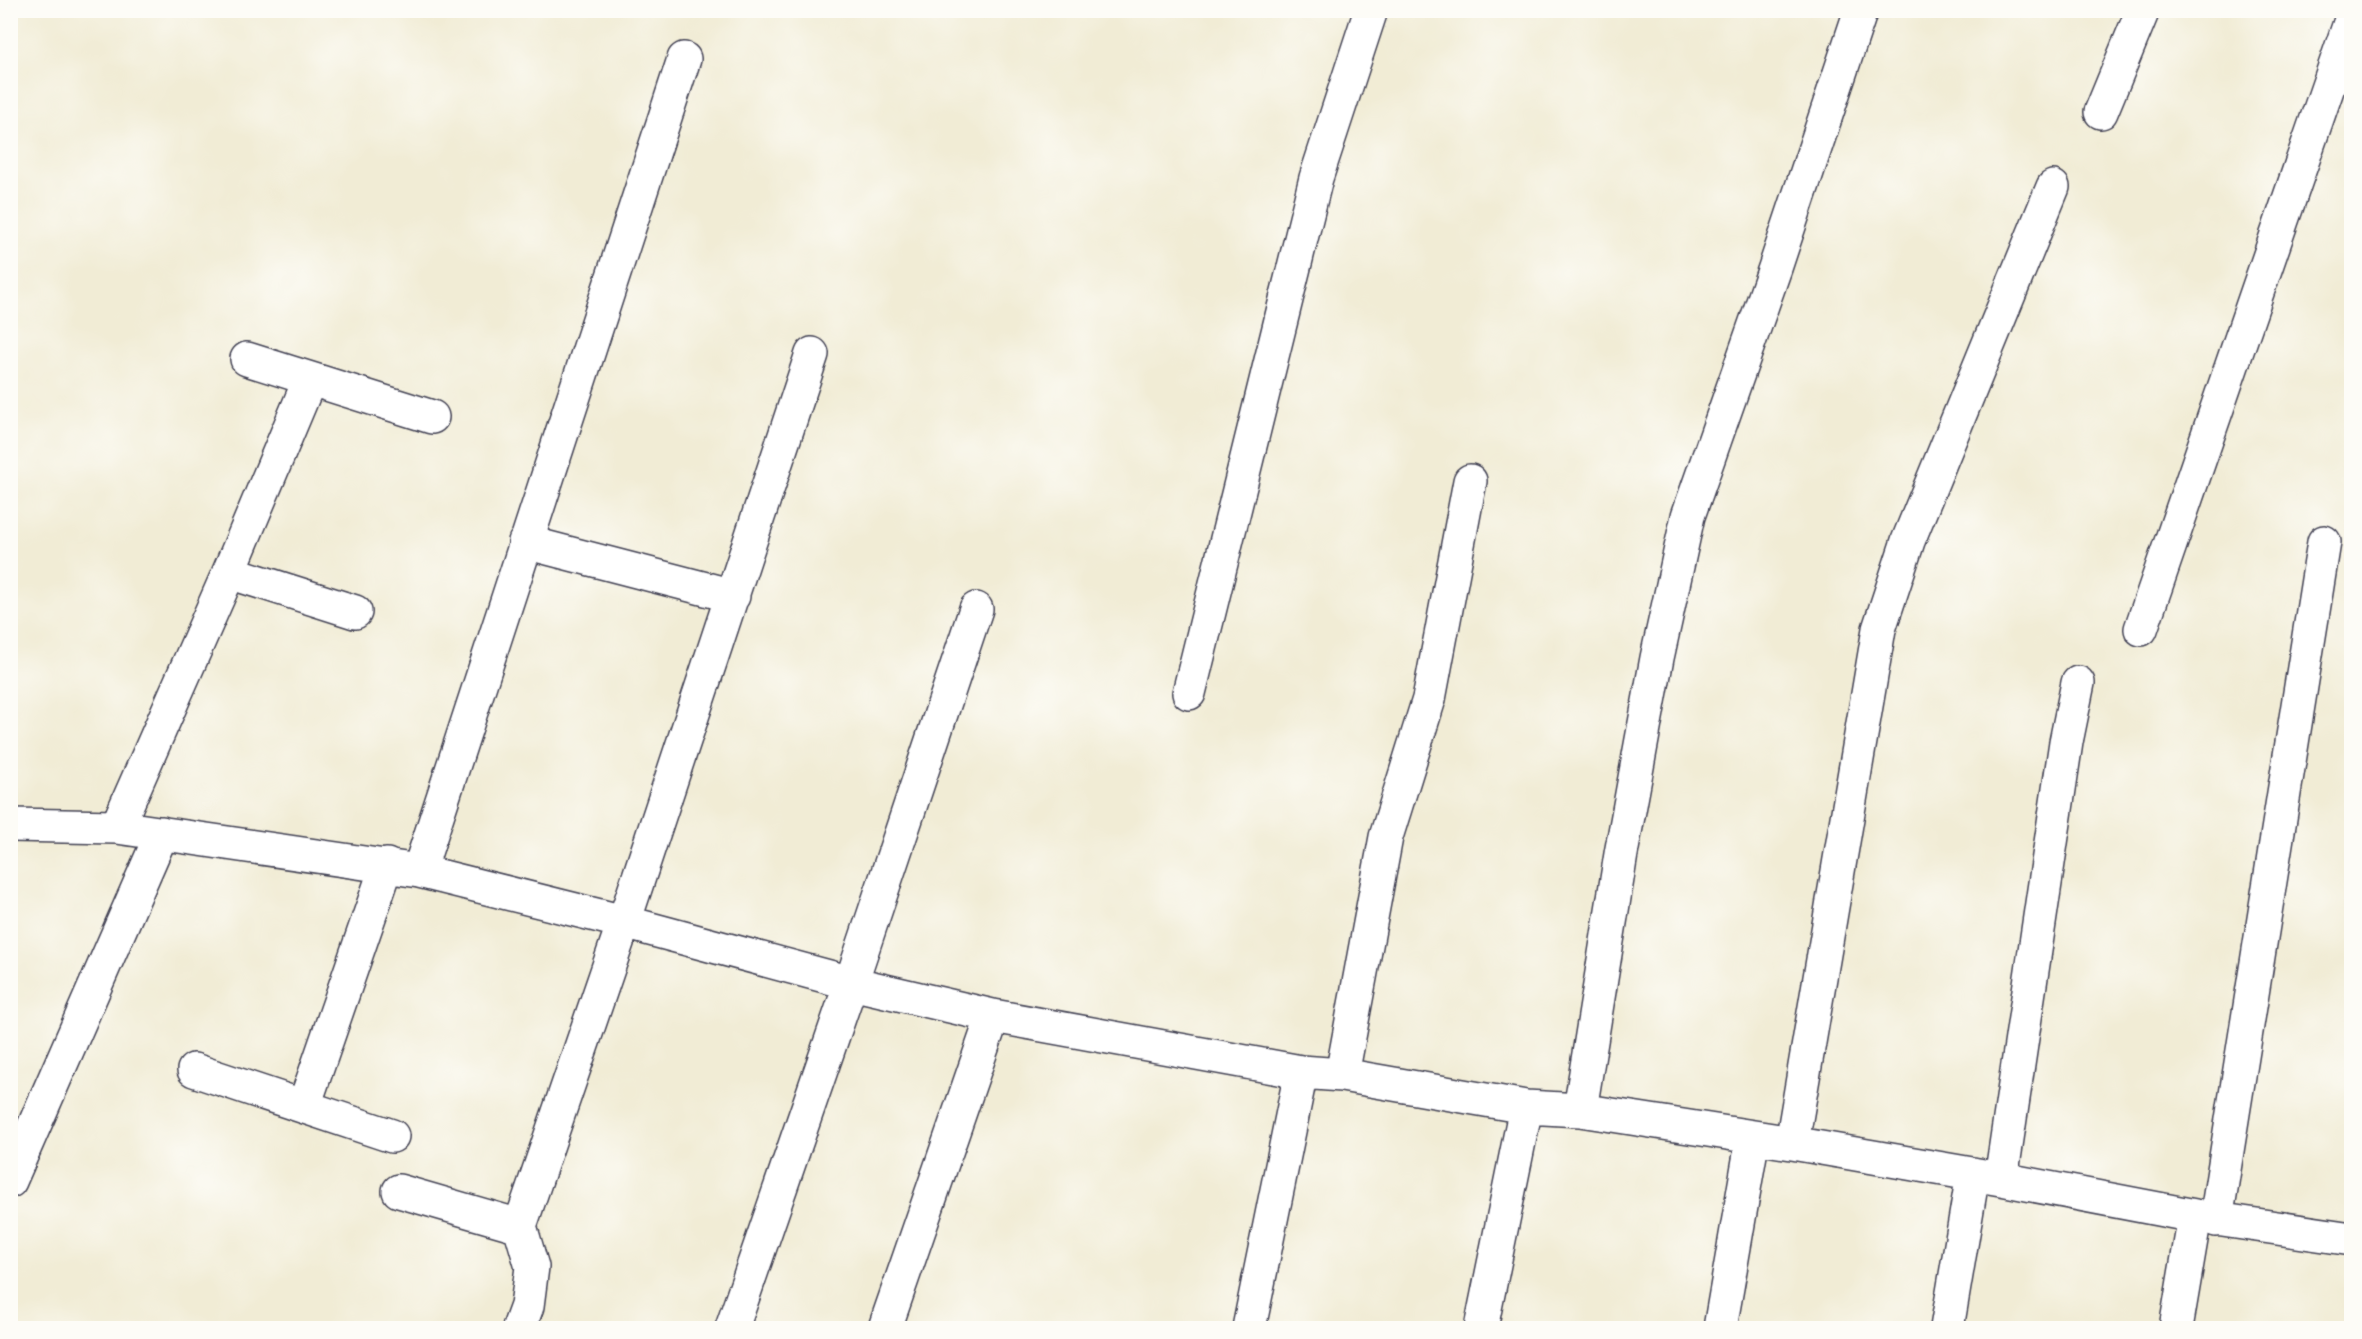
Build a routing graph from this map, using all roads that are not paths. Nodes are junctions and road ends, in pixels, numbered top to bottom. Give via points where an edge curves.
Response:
1 (1371, 10) edge
2 (1861, 10) edge
3 (2143, 10) edge
4 (2352, 17) edge
5 (684, 59) dead end
6 (2101, 112) dead end
7 (2053, 187) dead end
8 (812, 354) dead end
9 (247, 359) dead end
10 (310, 379) junction
11 (432, 417) dead end
12 (1470, 481) dead end
13 (525, 542) junction
14 (2324, 542) dead end
15 (229, 572) junction
16 (733, 596) junction
17 (976, 609) dead end
18 (356, 612) dead end
19 (2141, 629) dead end
20 (2078, 683) dead end
21 (1189, 693) dead end
22 (10, 825) edge
23 (117, 827) junction
24 (162, 833) junction
25 (387, 865) junction
26 (419, 871) junction
27 (624, 922) junction
28 (851, 983) junction
29 (993, 1016) junction
30 (194, 1070) dead end
31 (1301, 1072) junction
32 (1342, 1075) junction
33 (304, 1106) junction
34 (1526, 1107) junction
35 (1580, 1110) junction
36 (392, 1136) dead end
37 (1753, 1137) junction
38 (1792, 1143) junction
39 (1987, 1177) junction
40 (10, 1181) edge
41 (399, 1191) dead end
42 (2206, 1218) junction
43 (520, 1226) junction
44 (2352, 1239) edge
45 (519, 1329) edge
46 (732, 1329) edge
47 (885, 1329) edge
48 (1249, 1329) edge
49 (1480, 1329) edge
50 (1720, 1329) edge
51 (1947, 1329) edge
52 (2176, 1329) edge

1 - 21 street via 1316,178
2 - 35 street via 1688,516 1621,854
3 - 6 street
4 - 19 street
5 - 13 street
7 - 38 street via 1908,541 1879,629
8 - 16 street
9 - 10 street
10 - 11 street
10 - 15 street
12 - 32 street via 1429,699 1386,837
13 - 16 street
13 - 26 street
14 - 42 street
15 - 18 street
15 - 23 street
16 - 27 street
17 - 28 street
20 - 39 street
22 - 23 street
23 - 24 street
24 - 25 street
24 - 40 street
25 - 26 street
25 - 33 street
26 - 27 street
27 - 28 street
27 - 43 street
28 - 29 street
28 - 46 street
29 - 31 street
29 - 47 street
30 - 33 street
31 - 32 street
31 - 48 street
32 - 34 street
33 - 36 street
34 - 35 street
34 - 49 street
35 - 37 street
37 - 38 street
37 - 50 street
38 - 39 street
39 - 42 street
39 - 51 street
41 - 43 street
42 - 44 street
42 - 52 street
43 - 45 street via 532,1267 527,1306

